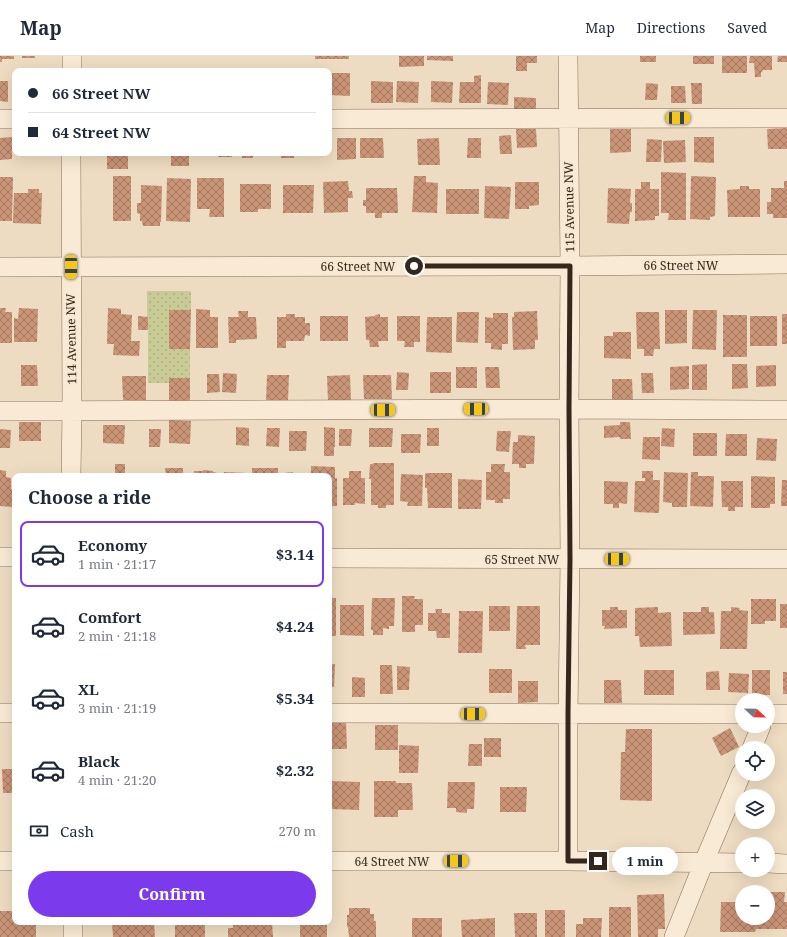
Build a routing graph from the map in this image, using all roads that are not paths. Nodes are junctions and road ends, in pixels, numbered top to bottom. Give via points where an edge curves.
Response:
1 (72, 56) edge
2 (568, 56) edge
3 (72, 68) edge
4 (568, 118) junction
5 (787, 118) edge
6 (0, 119) edge
7 (12, 119) edge
8 (332, 119) edge
9 (71, 156) edge
10 (787, 264) edge
11 (570, 266) junction
12 (0, 267) edge
13 (71, 267) junction
14 (569, 409) junction
15 (787, 410) edge
16 (72, 411) junction
17 (0, 412) edge
18 (71, 473) edge
19 (0, 557) edge
20 (12, 557) edge
21 (332, 558) edge
22 (570, 559) junction
23 (787, 559) edge
24 (0, 713) edge
25 (12, 713) edge
26 (332, 714) edge
27 (568, 714) junction
28 (735, 714) edge
29 (775, 714) edge
30 (787, 714) edge
31 (738, 781) edge
32 (0, 861) edge
33 (12, 861) edge
34 (332, 861) edge
35 (568, 861) junction
36 (704, 862) junction
37 (735, 863) edge
38 (775, 863) edge
39 (787, 864) edge
40 (73, 925) edge
41 (73, 937) edge
42 (674, 937) edge

1 - 3 street
2 - 4 street, 115 Avenue NW
4 - 5 street
4 - 8 street
4 - 11 street, 115 Avenue NW
6 - 7 street
9 - 13 street, 114 Avenue NW
10 - 11 street, 66 Street NW
11 - 13 street, 66 Street NW
11 - 14 street, 115 Avenue NW
12 - 13 street, 66 Street NW
13 - 16 street, 114 Avenue NW
14 - 15 street
14 - 16 street
14 - 22 street, 115 Avenue NW
16 - 17 street
16 - 18 street, 114 Avenue NW
19 - 20 street
21 - 22 street, 65 Street NW
22 - 23 street, 65 Street NW
22 - 27 street, 115 Avenue NW
24 - 25 street
26 - 27 street
27 - 28 street
27 - 35 street, 115 Avenue NW
29 - 30 street
31 - 36 street
32 - 33 street
34 - 35 street, 64 Street NW
35 - 36 street, 64 Street NW
36 - 37 street, 64 Street NW
36 - 42 street
38 - 39 street
40 - 41 street

